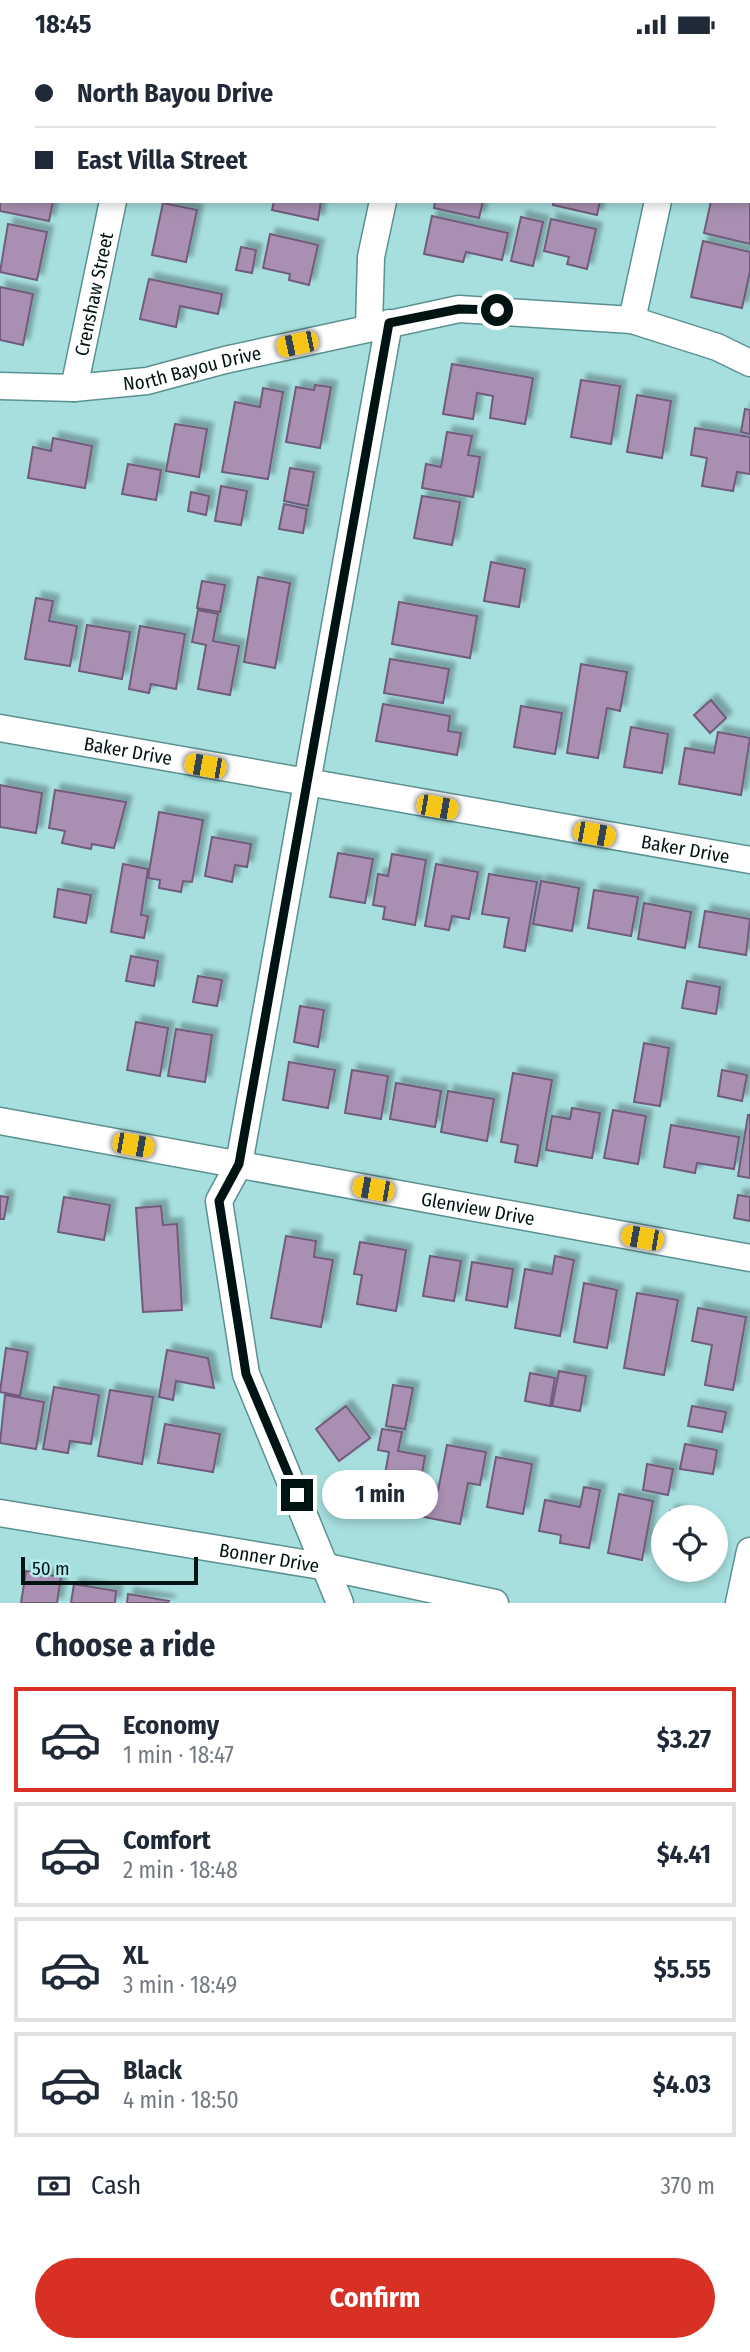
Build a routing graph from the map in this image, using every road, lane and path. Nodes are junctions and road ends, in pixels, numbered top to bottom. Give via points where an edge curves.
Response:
1 (113, 203) edge
2 (383, 203) edge
3 (658, 203) edge
4 (632, 320) junction
5 (379, 325) junction
6 (750, 363) edge
7 (0, 386) edge
8 (74, 388) junction
9 (0, 728) edge
10 (307, 785) junction
11 (750, 860) edge
12 (0, 1121) edge
13 (239, 1164) junction
14 (750, 1258) edge
15 (0, 1513) edge
16 (750, 1551) edge
17 (327, 1567) junction
18 (340, 1603) edge
19 (495, 1603) edge
20 (739, 1603) edge

1 - 8 street, Crenshaw Street
2 - 5 street via 371,257
3 - 4 street
4 - 5 street, North Bayou Drive via 459,309
4 - 6 street, North Bayou Drive via 717,347
5 - 8 street, North Bayou Drive via 147,381
5 - 10 street
7 - 8 street, North Bayou Drive
9 - 10 street, Baker Drive
10 - 11 street, Baker Drive
10 - 13 street
12 - 13 street, Glenview Drive
13 - 14 street, Glenview Drive
13 - 17 street via 219,1201 246,1374
15 - 17 street, Bonner Drive
16 - 20 street
17 - 18 street
17 - 19 street, Bonner Drive

